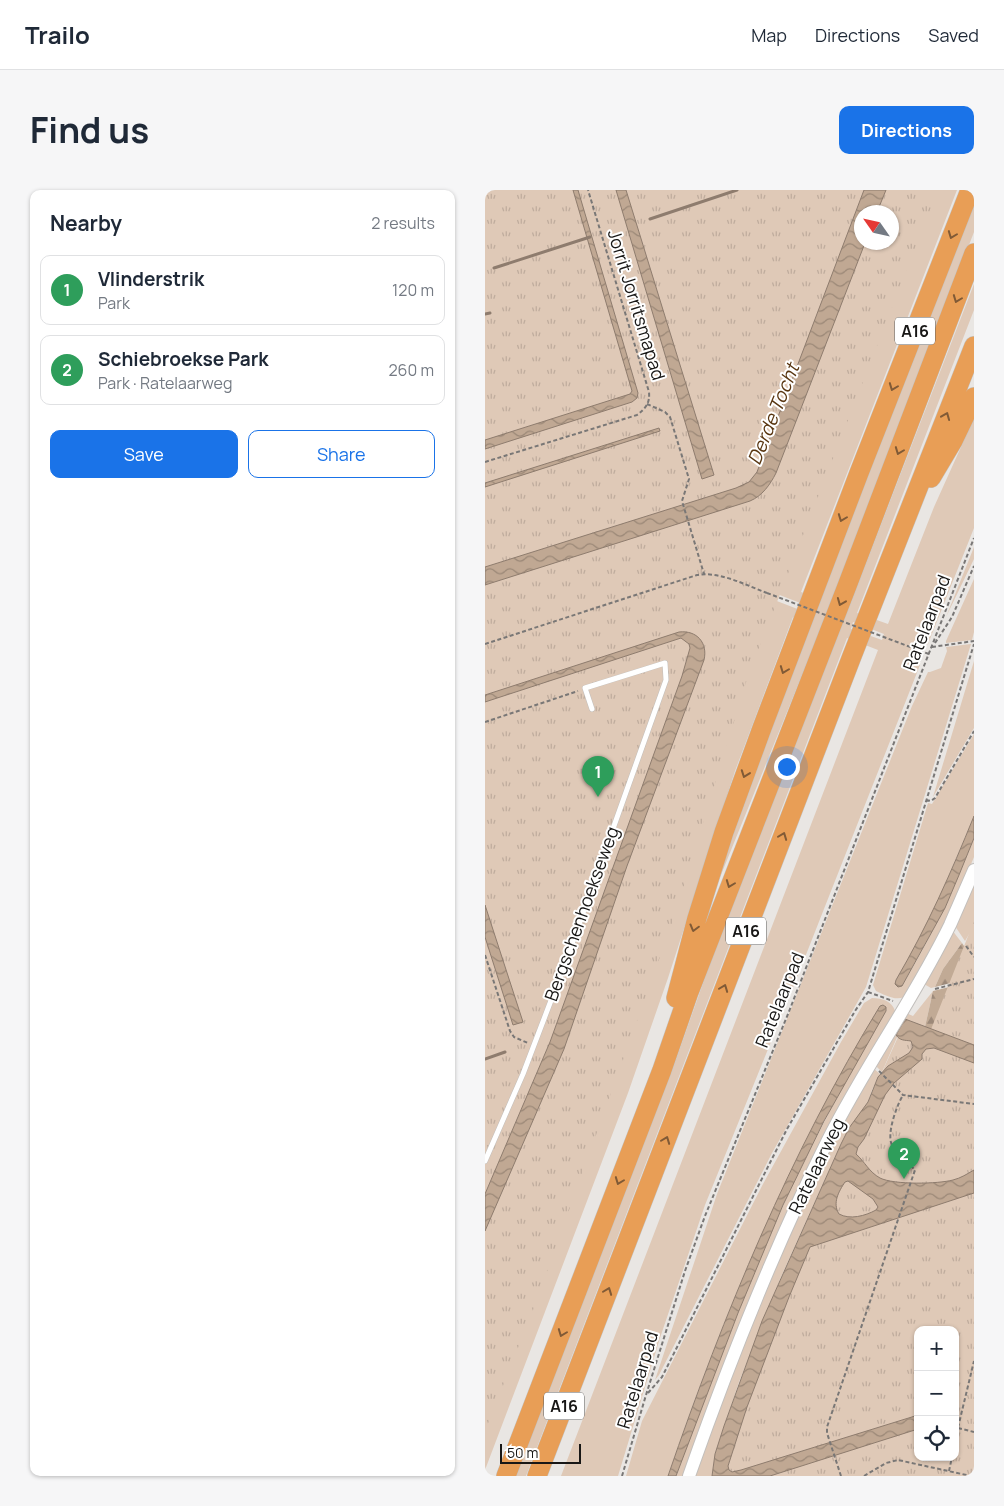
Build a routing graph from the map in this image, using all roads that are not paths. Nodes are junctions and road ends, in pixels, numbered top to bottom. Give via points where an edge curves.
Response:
1 (970, 190) edge
2 (974, 253) edge
3 (974, 346) edge
4 (974, 397) edge
5 (902, 526) junction
6 (592, 708) dead end
7 (974, 870) edge
8 (662, 1070) junction
9 (485, 1161) edge
10 (507, 1476) edge
11 (537, 1476) edge
12 (689, 1476) edge

1 -> 8 highway, A16 via 724,832 680,980
2 -> 8 highway, A16 via 689,992
5 -> 3 highway, A16
4 - 5 highway, A16 via 953,441
11 -> 5 highway, A16
6 - 9 lane, Bergschenhoekseweg via 585,688 665,663 666,680 563,969
7 - 12 street, Ratelaarweg via 950,926 842,1113 791,1219 720,1391
8 -> 10 highway, A16

